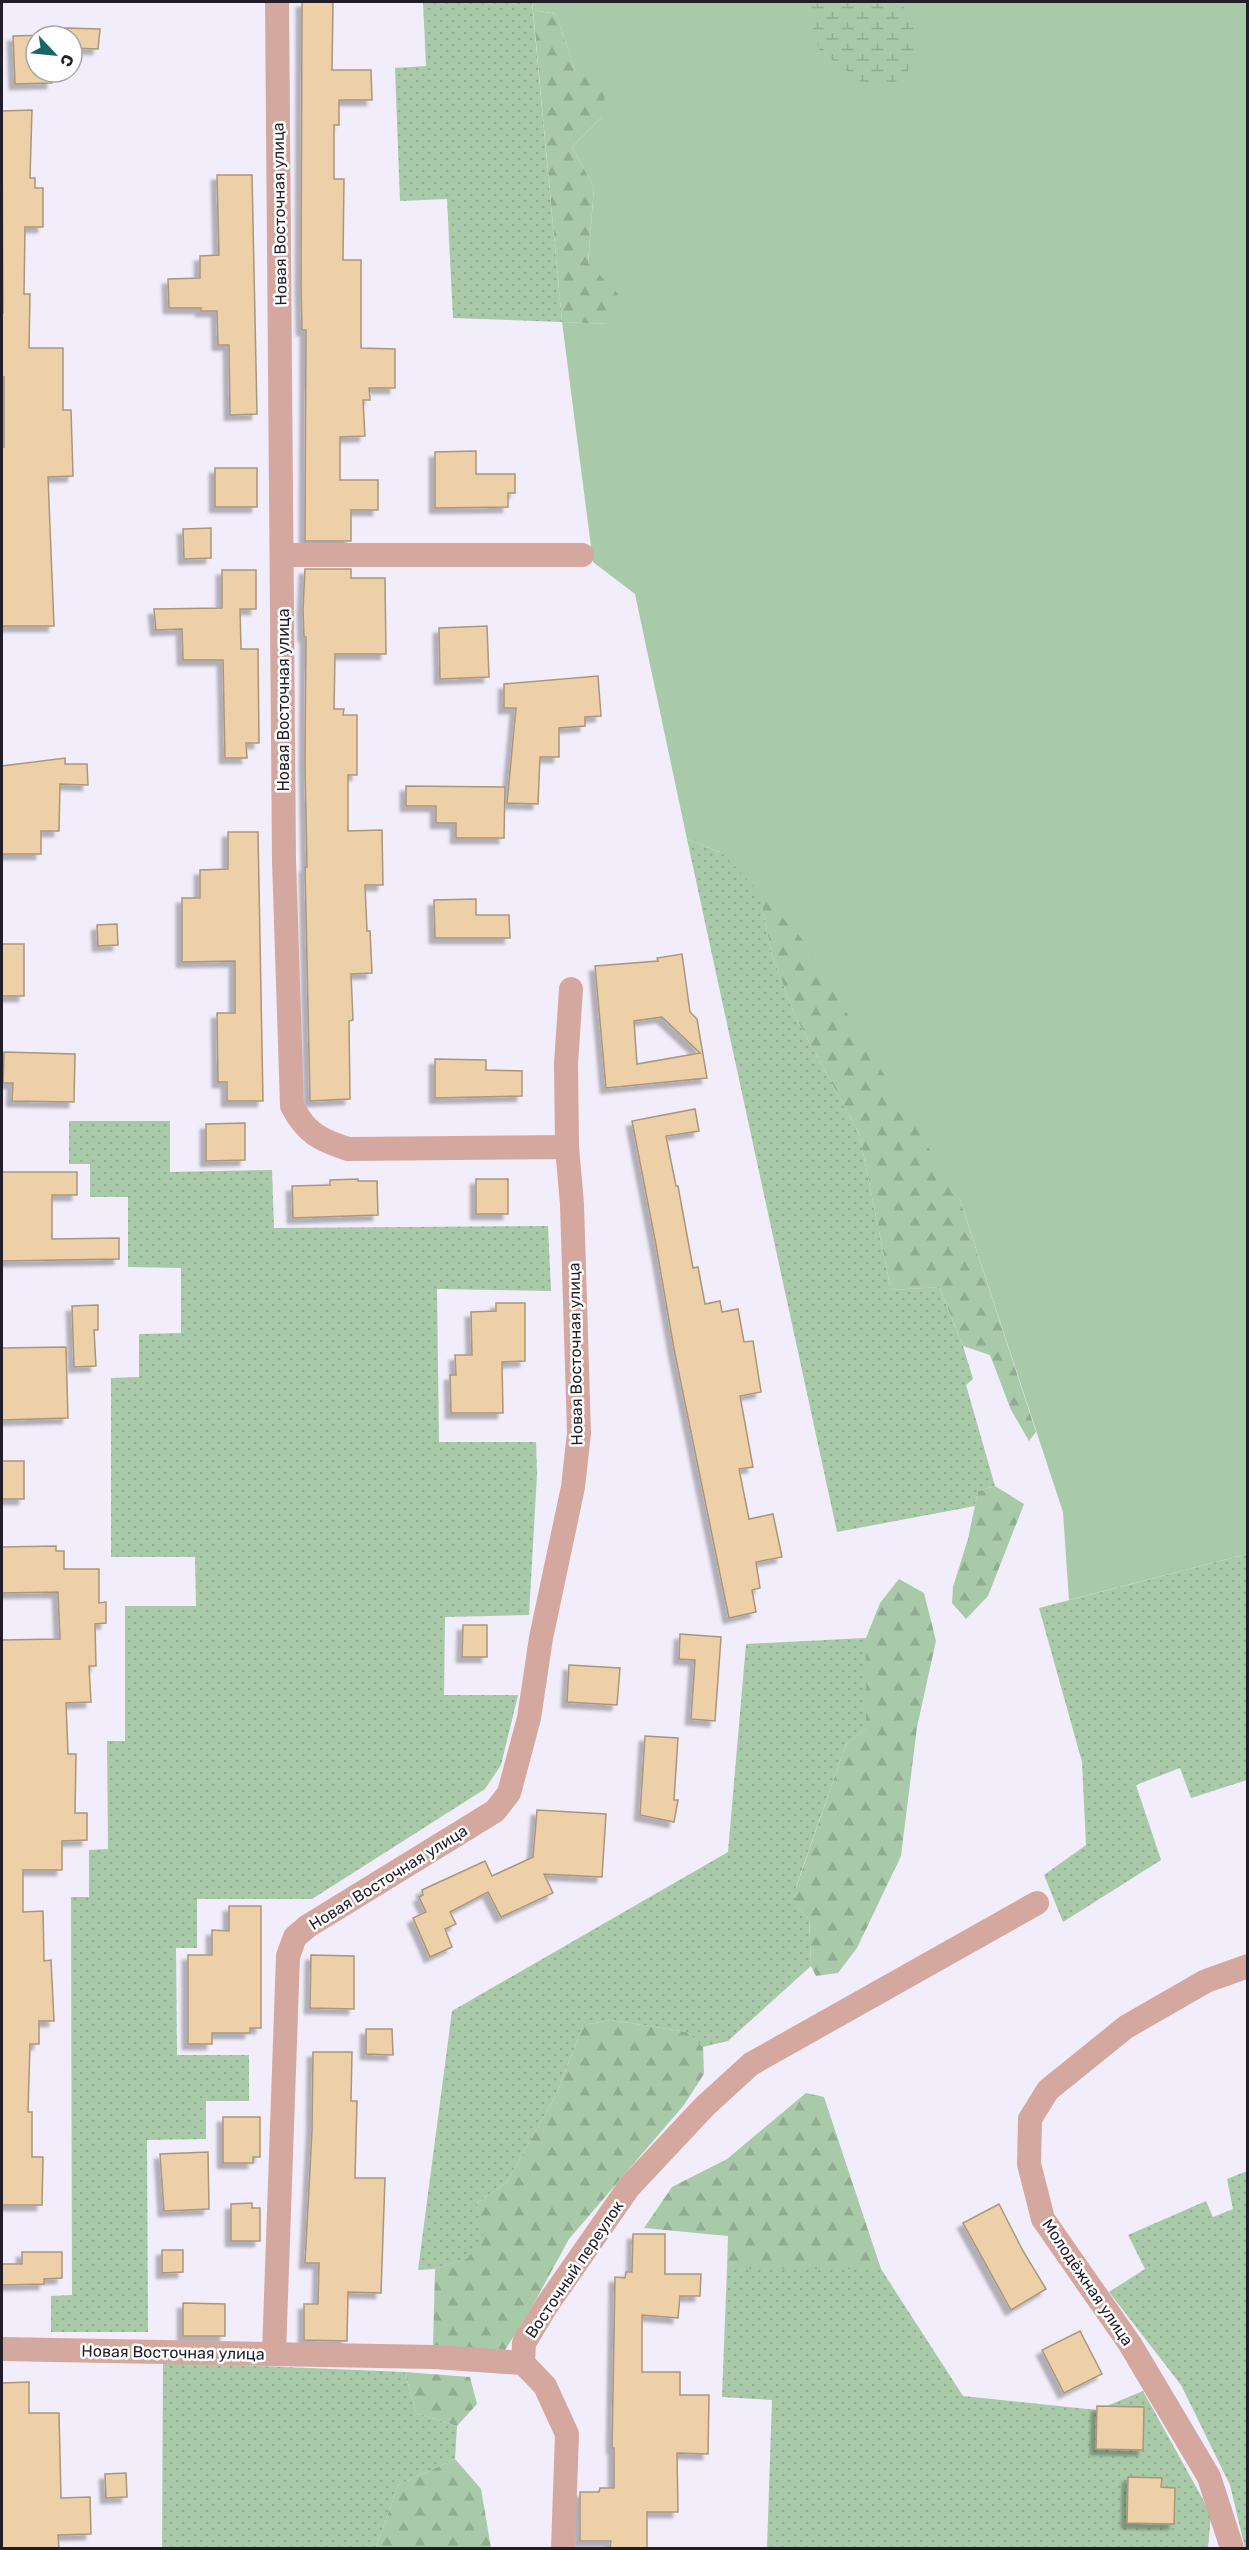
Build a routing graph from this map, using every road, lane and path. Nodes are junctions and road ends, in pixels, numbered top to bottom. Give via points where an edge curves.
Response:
1 (277, 2) edge
2 (283, 555) junction
3 (582, 555) dead end
4 (570, 989) dead end
5 (567, 1147) junction
6 (1037, 1902) dead end
7 (1248, 1966) edge
8 (2, 2349) edge
9 (274, 2354) junction
10 (523, 2362) junction
11 (563, 2548) edge
12 (1232, 2548) edge

1 - 2 street, Новая Восточная улица
2 - 3 street
2 - 5 street, Новая Восточная улица via 284,860 292,1106 301,1123 322,1140 348,1149
4 - 5 street, Новая Восточная улица
5 - 9 street, Новая Восточная улица via 579,1433 573,1487 541,1638 529,1718 509,1793 495,1811 318,1920 296,1937 288,1956
6 - 10 street, Восточный переулок via 751,2064 705,2106 629,2187 547,2305 524,2343
7 - 12 street, Молодёжная улица via 1206,1981 1126,2027 1048,2090 1030,2118 1029,2164 1043,2219 1130,2344 1209,2477
8 - 9 street, Новая Восточная улица
9 - 10 street
10 - 11 street via 545,2386 567,2434

